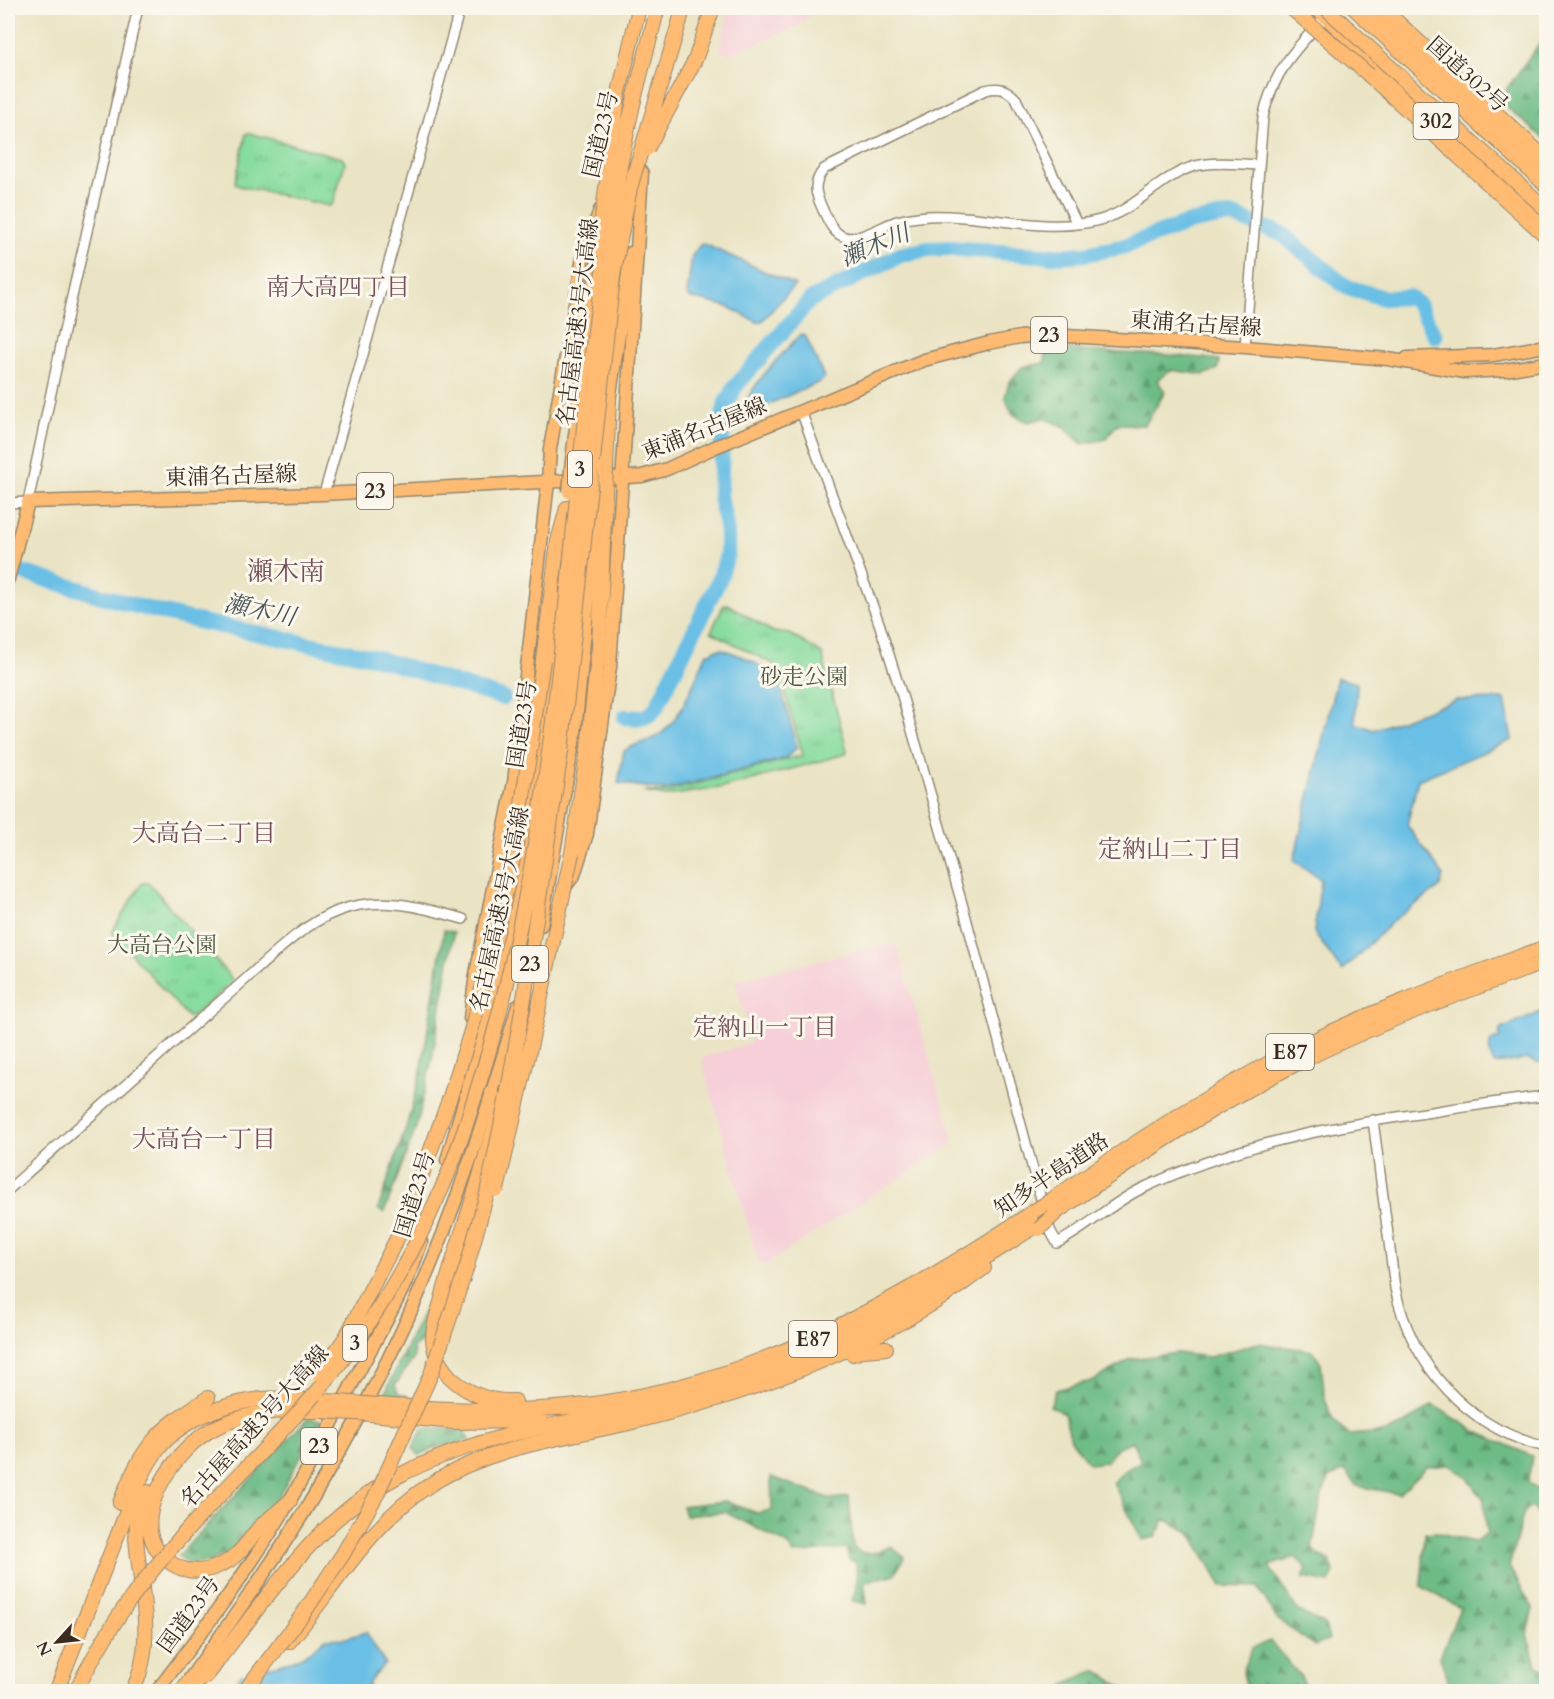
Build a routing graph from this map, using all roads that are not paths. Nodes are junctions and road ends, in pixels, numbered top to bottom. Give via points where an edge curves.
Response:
1 (138, 8) edge
2 (460, 8) edge
3 (639, 8) edge
4 (713, 8) edge
5 (1291, 8) edge
6 (1299, 8) edge
7 (1316, 8) edge
8 (1354, 8) edge
9 (1364, 8) edge
10 (1382, 8) edge
11 (657, 9) edge
12 (1328, 11) edge
13 (681, 12) edge
14 (1369, 75) junction
15 (1468, 88) junction
16 (1449, 147) junction
17 (1546, 148) edge
18 (1546, 159) edge
19 (1258, 165) junction
20 (639, 171) junction
21 (1546, 171) edge
22 (610, 184) junction
23 (1546, 185) edge
24 (1546, 209) edge
25 (1077, 224) junction
26 (1546, 224) edge
27 (1546, 236) edge
28 (1546, 247) edge
29 (1546, 346) edge
30 (1245, 347) junction
31 (593, 350) junction
32 (1388, 359) junction
33 (1546, 363) edge
34 (609, 398) joint
35 (801, 411) junction
36 (621, 477) junction
37 (548, 482) junction
38 (602, 490) junction
39 (324, 494) junction
40 (28, 502) junction
41 (8, 503) edge
42 (567, 508) joint
43 (10, 571) edge
44 (547, 661) junction
45 (463, 919) dead end
46 (542, 921) junction
47 (1546, 947) edge
48 (1546, 962) edge
49 (492, 1093) junction
50 (1546, 1096) edge
51 (1373, 1120) junction
52 (442, 1178) junction
53 (8, 1190) edge
54 (1056, 1205) junction
55 (1036, 1222) junction
56 (886, 1348) dead end
57 (431, 1374) junction
58 (208, 1398) dead end
59 (290, 1401) junction
60 (324, 1406) junction
61 (569, 1407) junction
62 (374, 1410) junction
63 (658, 1415) junction
64 (597, 1416) junction
65 (1546, 1447) edge
66 (265, 1449) junction
67 (290, 1501) junction
68 (94, 1580) junction
69 (180, 1691) edge
70 (55, 1692) edge
71 (75, 1692) edge
72 (132, 1692) edge
73 (156, 1692) edge
74 (244, 1692) edge

1 - 40 street
2 - 39 street
3 - 31 highway, bridge via 620,87 608,163 598,246
4 - 20 highway, bridge via 695,60
5 - 14 highway, bridge
6 - 14 highway, bridge
7 - 12 main road, 302
8 - 23 highway
9 - 21 main road, 国道302号 / 302
10 - 15 highway
11 - 22 main road, 国道23号 via 632,88
11 - 31 highway, 名古屋高速3号大高線 / 3, bridge via 627,133
12 - 19 street via 1275,79 1263,117
12 - 24 highway, bridge
12 - 26 main road, 302
13 - 20 highway, 名古屋高速3号大高線 / 3, bridge
14 - 16 highway
15 - 17 highway
15 - 18 highway
16 - 27 highway
16 - 28 highway
19 - 25 street via 1195,166 1176,174 1116,214
19 - 30 street
20 - 34 main road
20 - 36 main road
20 - 57 highway, 名古屋高速3号大高線 / 3, bridge via 625,208 613,276 561,752 524,999 487,1193
22 - 37 main road via 583,257 550,449
22 - 42 main road, 国道23号, bridge via 589,316
25 - 25 street via 1016,99 1007,90 996,88 824,169 815,184 831,226 846,237 858,238 879,227 918,217
29 - 32 main road, 東浦名古屋線 / 23 via 1493,355
30 - 32 main road, 東浦名古屋線 / 23
30 - 35 main road, 東浦名古屋線 / 23 via 1083,336 1020,337 924,360
31 - 66 highway, 名古屋高速3号大高線 / 3, bridge via 559,680 540,814 520,929 490,1047 440,1194 396,1281 354,1345
32 - 33 main road, 東浦名古屋線 / 23 via 1466,372
34 - 38 highway, bridge
35 - 36 main road, 東浦名古屋線 / 23 via 667,469
35 - 51 street via 903,699 1036,1181 1057,1243 1132,1194 1196,1165 1292,1136
36 - 37 main road, 東浦名古屋線 / 23
36 - 46 main road via 610,667 587,834 574,875
37 - 39 main road, 東浦名古屋線 / 23
37 - 52 main road via 514,782 476,974 457,1113
38 - 46 main road, 国道23号 / 23 via 575,732
38 - 57 highway, bridge via 599,647 572,852 496,1195 445,1352
39 - 40 main road, 東浦名古屋線 / 23
40 - 41 street
40 - 43 main road
42 - 44 highway via 558,541
44 - 52 main road, 国道23号 / 23 via 543,723 519,868 487,1023
44 - 66 highway, bridge via 498,928 447,1108 402,1227 374,1285 346,1337
45 - 53 street via 395,903 364,904 337,911 310,926
46 - 49 main road, 国道23号 / 23
47 - 54 highway, 知多半島道路 / E87 via 1426,991 1290,1052 1123,1151
48 - 54 highway, 知多半島道路 / E87 via 1431,1004 1295,1064
49 - 61 highway via 497,1113 437,1319 433,1338 436,1352 452,1380 483,1397 503,1402 537,1400
49 - 69 main road, 国道23号 / 23 via 432,1262 356,1420 312,1499
50 - 51 street
51 - 65 street via 1394,1280 1412,1340 1441,1382 1466,1408 1516,1437
52 - 67 main road, 国道23号 / 23 via 416,1259
54 - 55 highway, bridge
55 - 61 highway, 知多半島道路 / E87 via 858,1318 758,1363 678,1387
55 - 63 highway via 932,1305 890,1329 753,1387
55 - 64 highway, 知多半島道路 / E87 via 968,1270 836,1343 710,1390
56 - 63 highway via 864,1350 726,1405 675,1416
57 - 74 highway, 名古屋高速3号大高線 / 3, bridge via 377,1494 343,1554
58 - 68 highway via 165,1427 149,1444 130,1476
59 - 60 highway
59 - 68 highway via 263,1399 221,1409 192,1421 170,1437 143,1473
59 - 72 highway via 241,1410 199,1429 168,1457 152,1481 137,1524 147,1637
60 - 62 highway, bridge
60 - 67 highway via 244,1417 200,1437 177,1459 163,1480 151,1508 150,1533 154,1546 171,1563 207,1570 232,1558
61 - 62 highway, E87
62 - 64 highway, E87 via 454,1422 552,1421
63 - 74 highway, bridge via 480,1460 411,1498 362,1547 272,1663
64 - 69 highway via 463,1448 398,1476 363,1497 317,1535 287,1569 206,1676
66 - 71 highway, 名古屋高速3号大高線 / 3, bridge via 174,1545 132,1597 99,1646
67 - 73 main road, 国道23号 / 23 via 255,1557
68 - 70 highway

